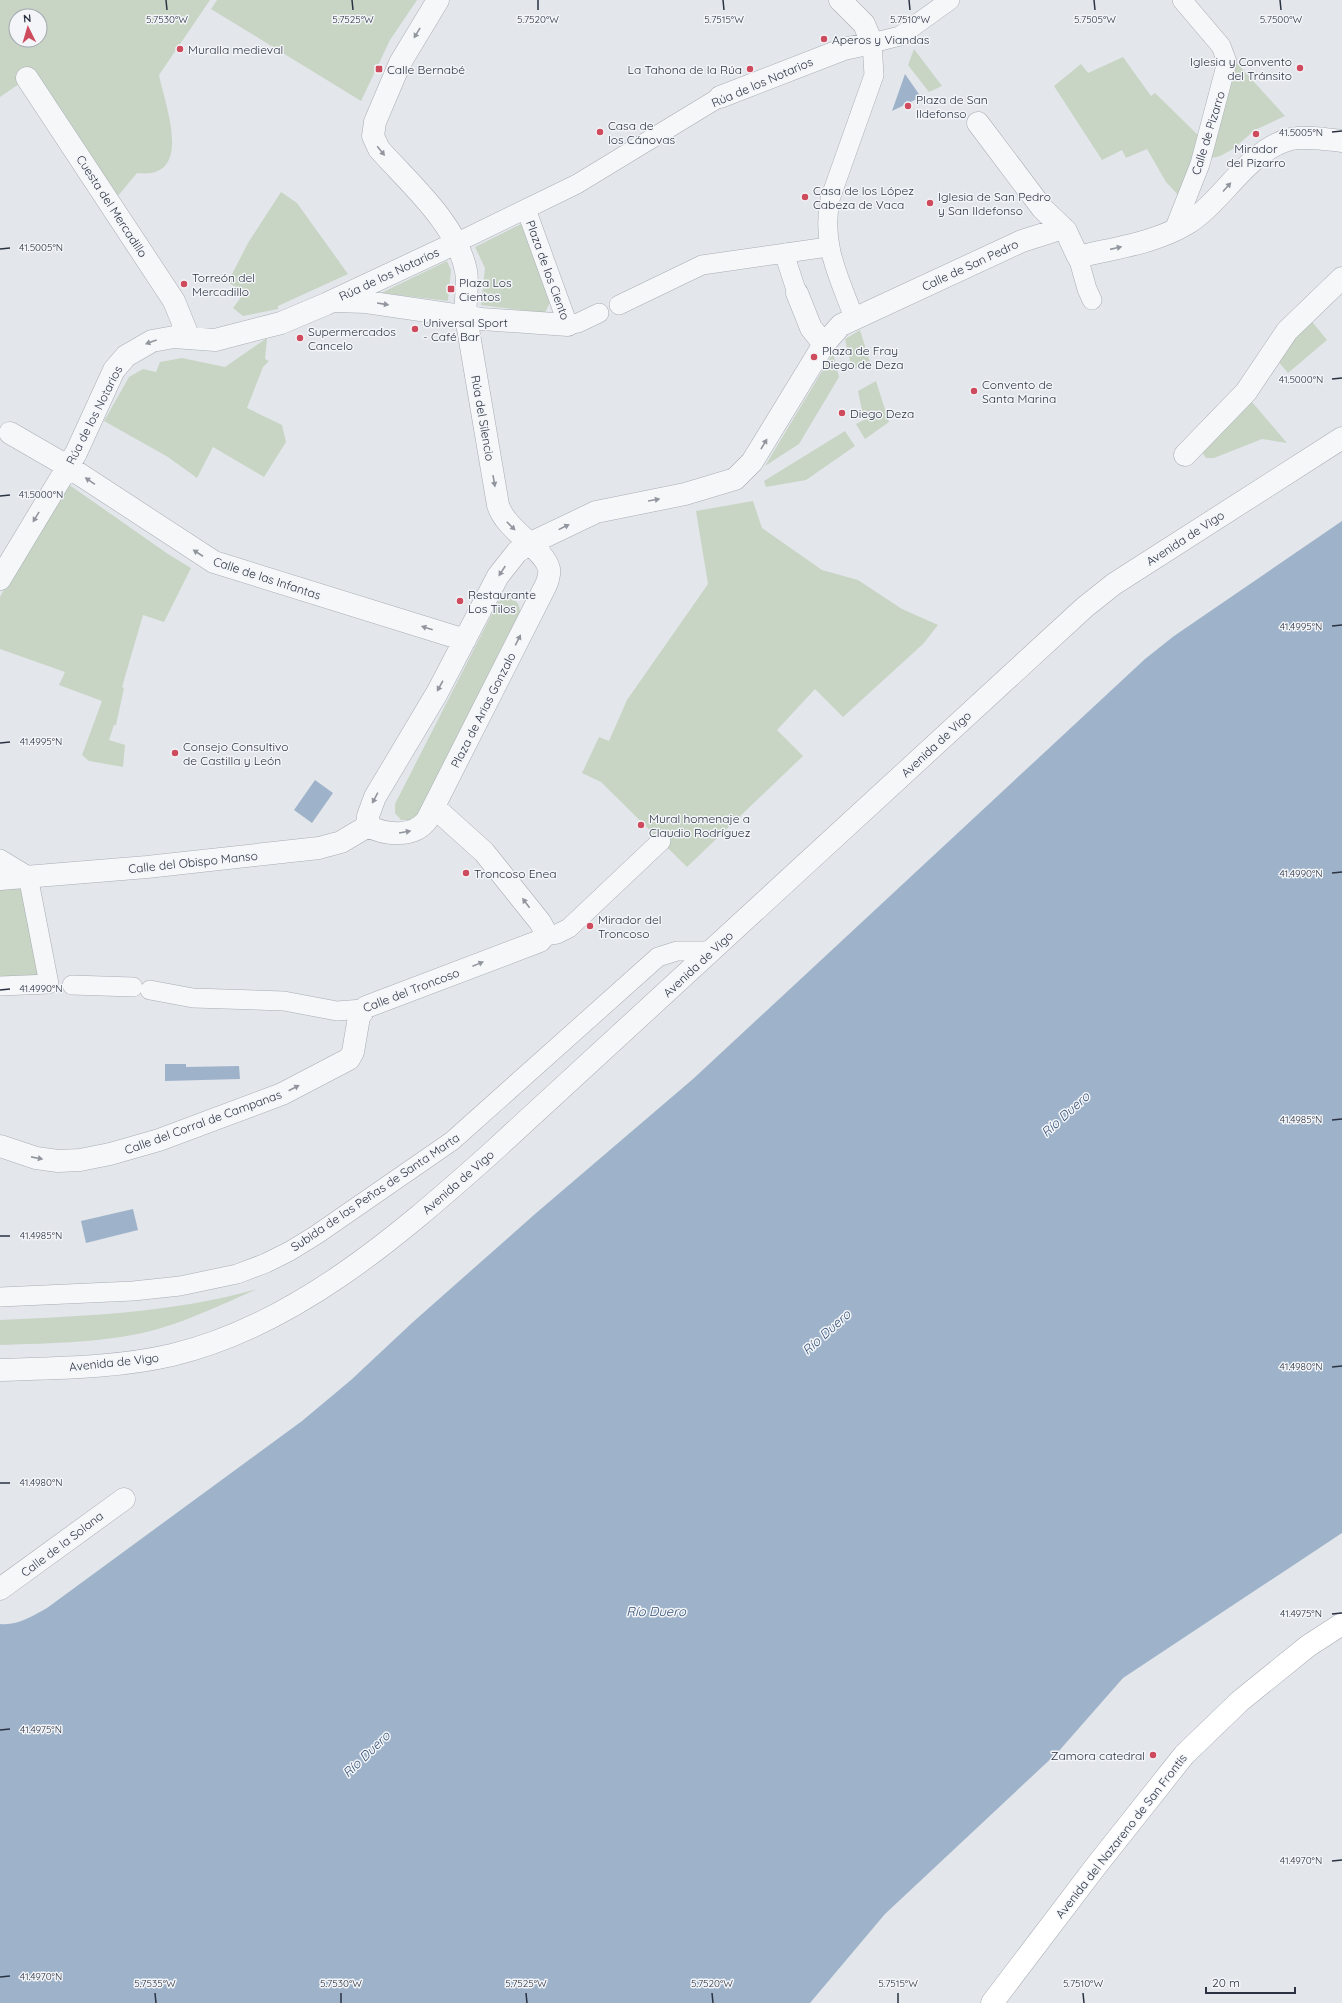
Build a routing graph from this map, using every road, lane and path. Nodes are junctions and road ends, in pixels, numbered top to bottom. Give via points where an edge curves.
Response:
1 (438, 0) edge
2 (840, 0) edge
3 (950, 0) edge
4 (1182, 0) edge
5 (872, 43) junction
6 (28, 78) dead end
7 (720, 97) joint
8 (978, 123) dead end
9 (1342, 141) edge
10 (526, 209) junction
11 (1063, 228) junction
12 (1174, 230) junction
13 (456, 243) junction
14 (828, 247) junction
15 (775, 255) junction
16 (1078, 257) junction
17 (1342, 278) edge
18 (797, 293) joint
19 (1092, 300) dead end
20 (331, 301) junction
21 (619, 305) dead end
22 (599, 313) dead end
23 (854, 318) junction
24 (467, 324) junction
25 (568, 325) junction
26 (189, 338) junction
27 (824, 344) junction
28 (5, 429) edge
29 (1342, 438) edge
30 (1185, 455) dead end
31 (67, 466) junction
32 (498, 505) joint
33 (529, 544) junction
34 (0, 579) edge
35 (465, 640) junction
36 (434, 807) junction
37 (368, 826) junction
38 (660, 841) dead end
39 (0, 859) edge
40 (32, 876) junction
41 (0, 879) edge
42 (544, 936) junction
43 (712, 951) junction
44 (58, 984) junction
45 (0, 986) edge
46 (363, 1009) junction
47 (0, 1146) edge
48 (0, 1297) edge
49 (0, 1370) edge
50 (124, 1499) dead end
51 (0, 1589) edge
52 (1342, 1624) edge
53 (992, 2003) edge

1 -> 13 street via 398,66 375,122 373,136 379,150 441,218
2 - 5 street via 864,24
3 - 5 street via 900,36
4 - 12 street, Calle de Pizarro via 1221,46 1227,62 1200,164
5 - 7 street, Rúa de los Notarios via 844,48
5 - 14 street via 874,75 830,200
6 - 26 street, Cuesta del Mercadillo via 174,301
7 - 10 street, Rúa de los Notarios via 577,184
8 - 11 street via 1042,208
12 -> 9 street via 1201,214 1244,169 1278,144 1290,139 1303,138
10 - 13 street, Rúa de los Notarios
10 - 25 street, Plaza de los Ciento
11 - 16 street
11 - 23 street, Calle de San Pedro via 1022,241
16 -> 12 street via 1141,242
13 - 20 street, Rúa de los Notarios
13 - 24 street via 467,273
14 - 15 street
14 - 23 street
15 - 18 street
15 - 21 street via 702,265
16 - 19 street
17 - 30 street via 1287,331 1246,392
18 - 27 street via 811,328
20 -> 24 street, Plaza de los Ciento via 366,302
20 - 26 street, Rúa de los Notarios via 281,323 221,339
22 - 25 street
23 - 27 street via 842,325
24 - 25 street, Plaza de los Ciento
24 -> 32 street, Rúa del Silencio
26 -> 31 street, Rúa de los Notarios via 174,337 152,341 121,361 110,376 76,452
33 -> 27 street via 590,514 685,494 735,479 756,456
28 - 31 street, Calle de las Infantas
29 - 43 street, Avenida de Vigo via 1114,584 1090,603
31 -> 34 street, Rúa de los Notarios
35 -> 31 street, Calle de las Infantas via 214,562
32 -> 33 street, Plaza de Arias Gonzalo via 507,522
33 -> 35 street via 506,564
36 -> 33 street, Plaza de Arias Gonzalo via 548,581 548,566
35 -> 37 street via 437,693 375,797
37 -> 36 street, Plaza de Arias Gonzalo via 387,833 417,830 423,826
42 -> 36 street via 543,926 484,852
37 - 40 street, Calle del Obispo Manso via 348,839 320,848 147,867
38 - 42 street via 569,928 557,934
39 - 40 street
40 - 41 street, Calle del Obispo Manso
40 - 44 street
46 -> 42 street, Calle del Troncoso via 537,944
43 - 48 street, Subida de las Peñas de Santa Marta via 677,951 658,957 452,1141 316,1236 266,1263 237,1274 156,1289
43 - 49 street, Avenida de Vigo via 430,1207 375,1250 297,1302 223,1338 172,1355 114,1364
44 - 45 street, Calle del Troncoso
44 - 46 street, Calle del Troncoso via 142,989 204,999 284,1001 338,1011
47 -> 46 street, Calle del Corral de Campanas via 48,1160 86,1159 159,1140 282,1094 349,1059
50 - 51 street, Calle de la Solana
52 - 53 main road, Avenida del Nazareno de San Frontis via 1308,1646 1240,1701 1184,1755

